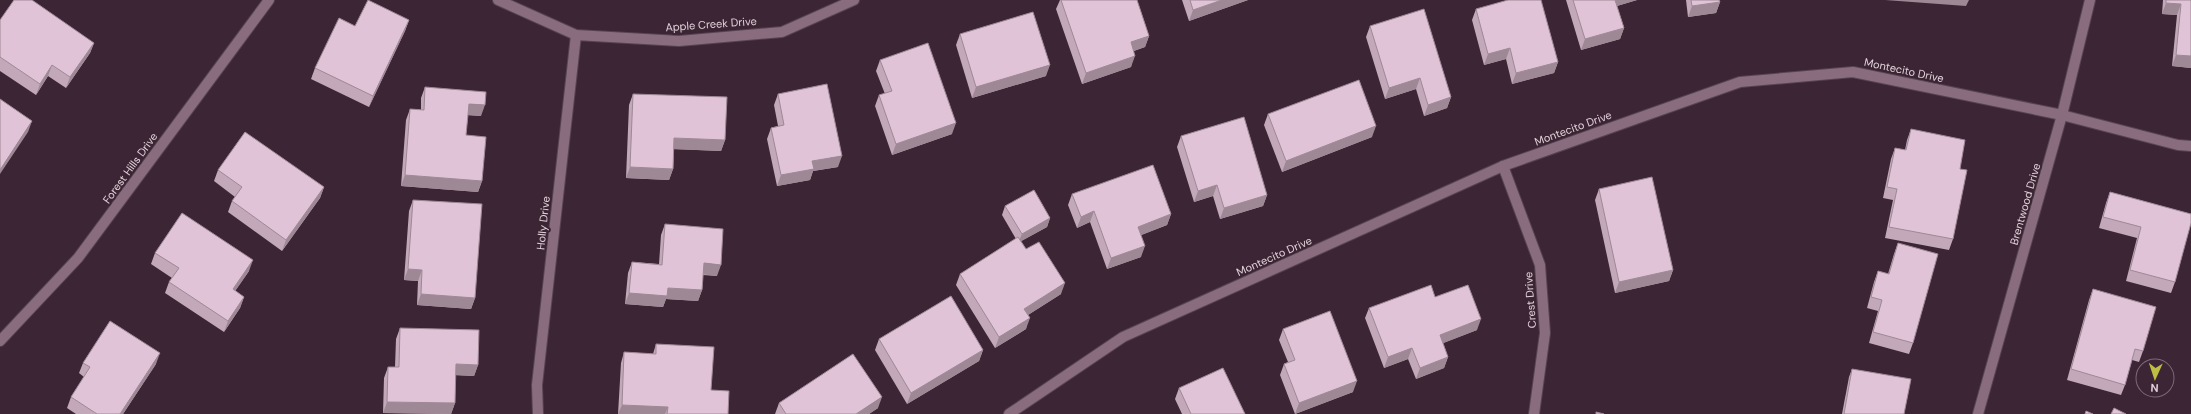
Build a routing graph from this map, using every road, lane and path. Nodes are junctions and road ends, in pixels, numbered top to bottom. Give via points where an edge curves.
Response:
1 (269, 0) edge
2 (498, 0) edge
3 (854, 0) edge
4 (2090, 0) edge
5 (576, 35) junction
6 (2062, 115) junction
7 (2191, 146) edge
8 (1503, 166) junction
9 (0, 341) edge
10 (538, 414) edge
11 (1009, 414) edge
12 (1534, 414) edge
13 (1978, 414) edge

1 - 9 street, Forest Hills Drive via 78,258
2 - 5 street, Apple Creek Drive
3 - 5 street, Apple Creek Drive via 782,32 678,40
4 - 6 street, Brentwood Drive
5 - 10 street, Holly Drive via 537,385
6 - 7 street, Montecito Drive via 2178,145
6 - 8 street, Montecito Drive via 1853,72 1740,82
6 - 13 street, Brentwood Drive
8 - 11 street, Montecito Drive via 1123,337
8 - 12 street, Crest Drive via 1540,265 1545,333

